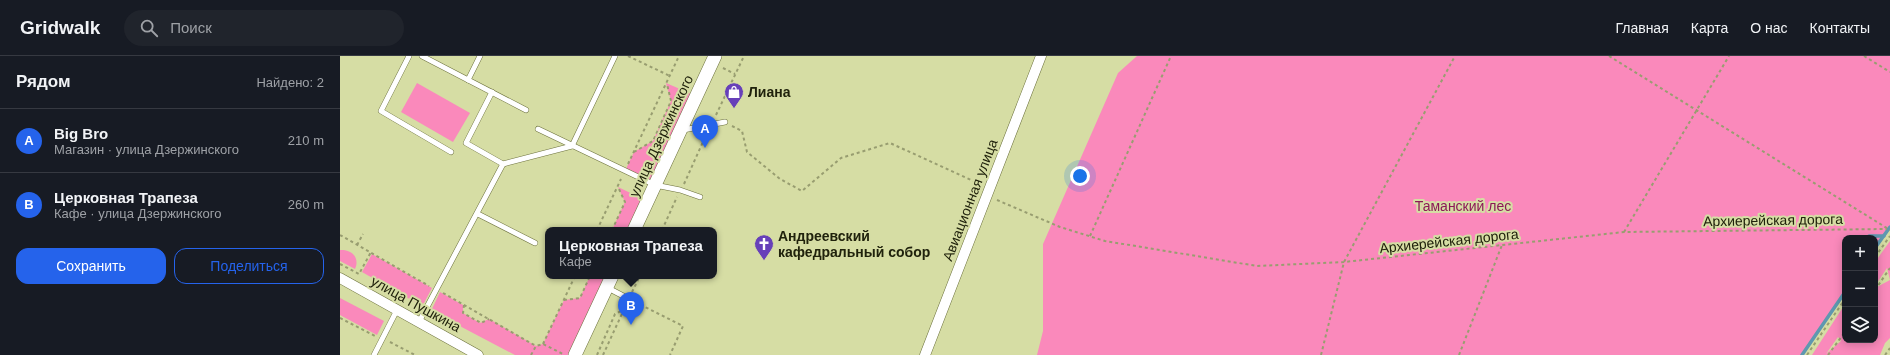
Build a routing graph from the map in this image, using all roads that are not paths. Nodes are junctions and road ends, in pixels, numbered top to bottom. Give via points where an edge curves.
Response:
1 (408, 56) edge
2 (422, 56) edge
3 (480, 56) edge
4 (615, 56) edge
5 (715, 56) edge
6 (1041, 56) edge
7 (468, 80) junction
8 (492, 92) junction
9 (526, 110) dead end
10 (725, 122) road end
11 (538, 129) dead end
12 (682, 130) junction
13 (572, 146) junction
14 (452, 152) dead end
15 (503, 164) junction
16 (656, 185) junction
17 (700, 197) dead end
18 (478, 214) junction
19 (635, 227) edge
20 (535, 243) dead end
21 (340, 278) edge
22 (609, 282) edge
23 (629, 299) road end
24 (398, 310) junction
25 (419, 322) junction
26 (374, 355) edge
27 (478, 355) edge
28 (575, 355) edge
29 (925, 355) edge

1 - 14 lane via 382,111
2 - 7 lane
3 - 7 lane
4 - 13 lane
5 - 12 street, улица Дзержинского
6 - 29 street, Авиационная улица
7 - 8 lane
8 - 9 lane
8 - 15 lane via 466,143
10 - 12 lane
11 - 13 lane
12 - 16 street, улица Дзержинского
13 - 15 lane
13 - 16 lane
15 - 18 lane
16 - 17 lane
16 - 19 street, улица Дзержинского
18 - 20 lane
18 - 25 lane
21 - 24 street, улица Пушкина
22 - 23 lane
22 - 28 street
24 - 25 street, улица Пушкина
24 - 26 lane
25 - 27 street, улица Пушкина

